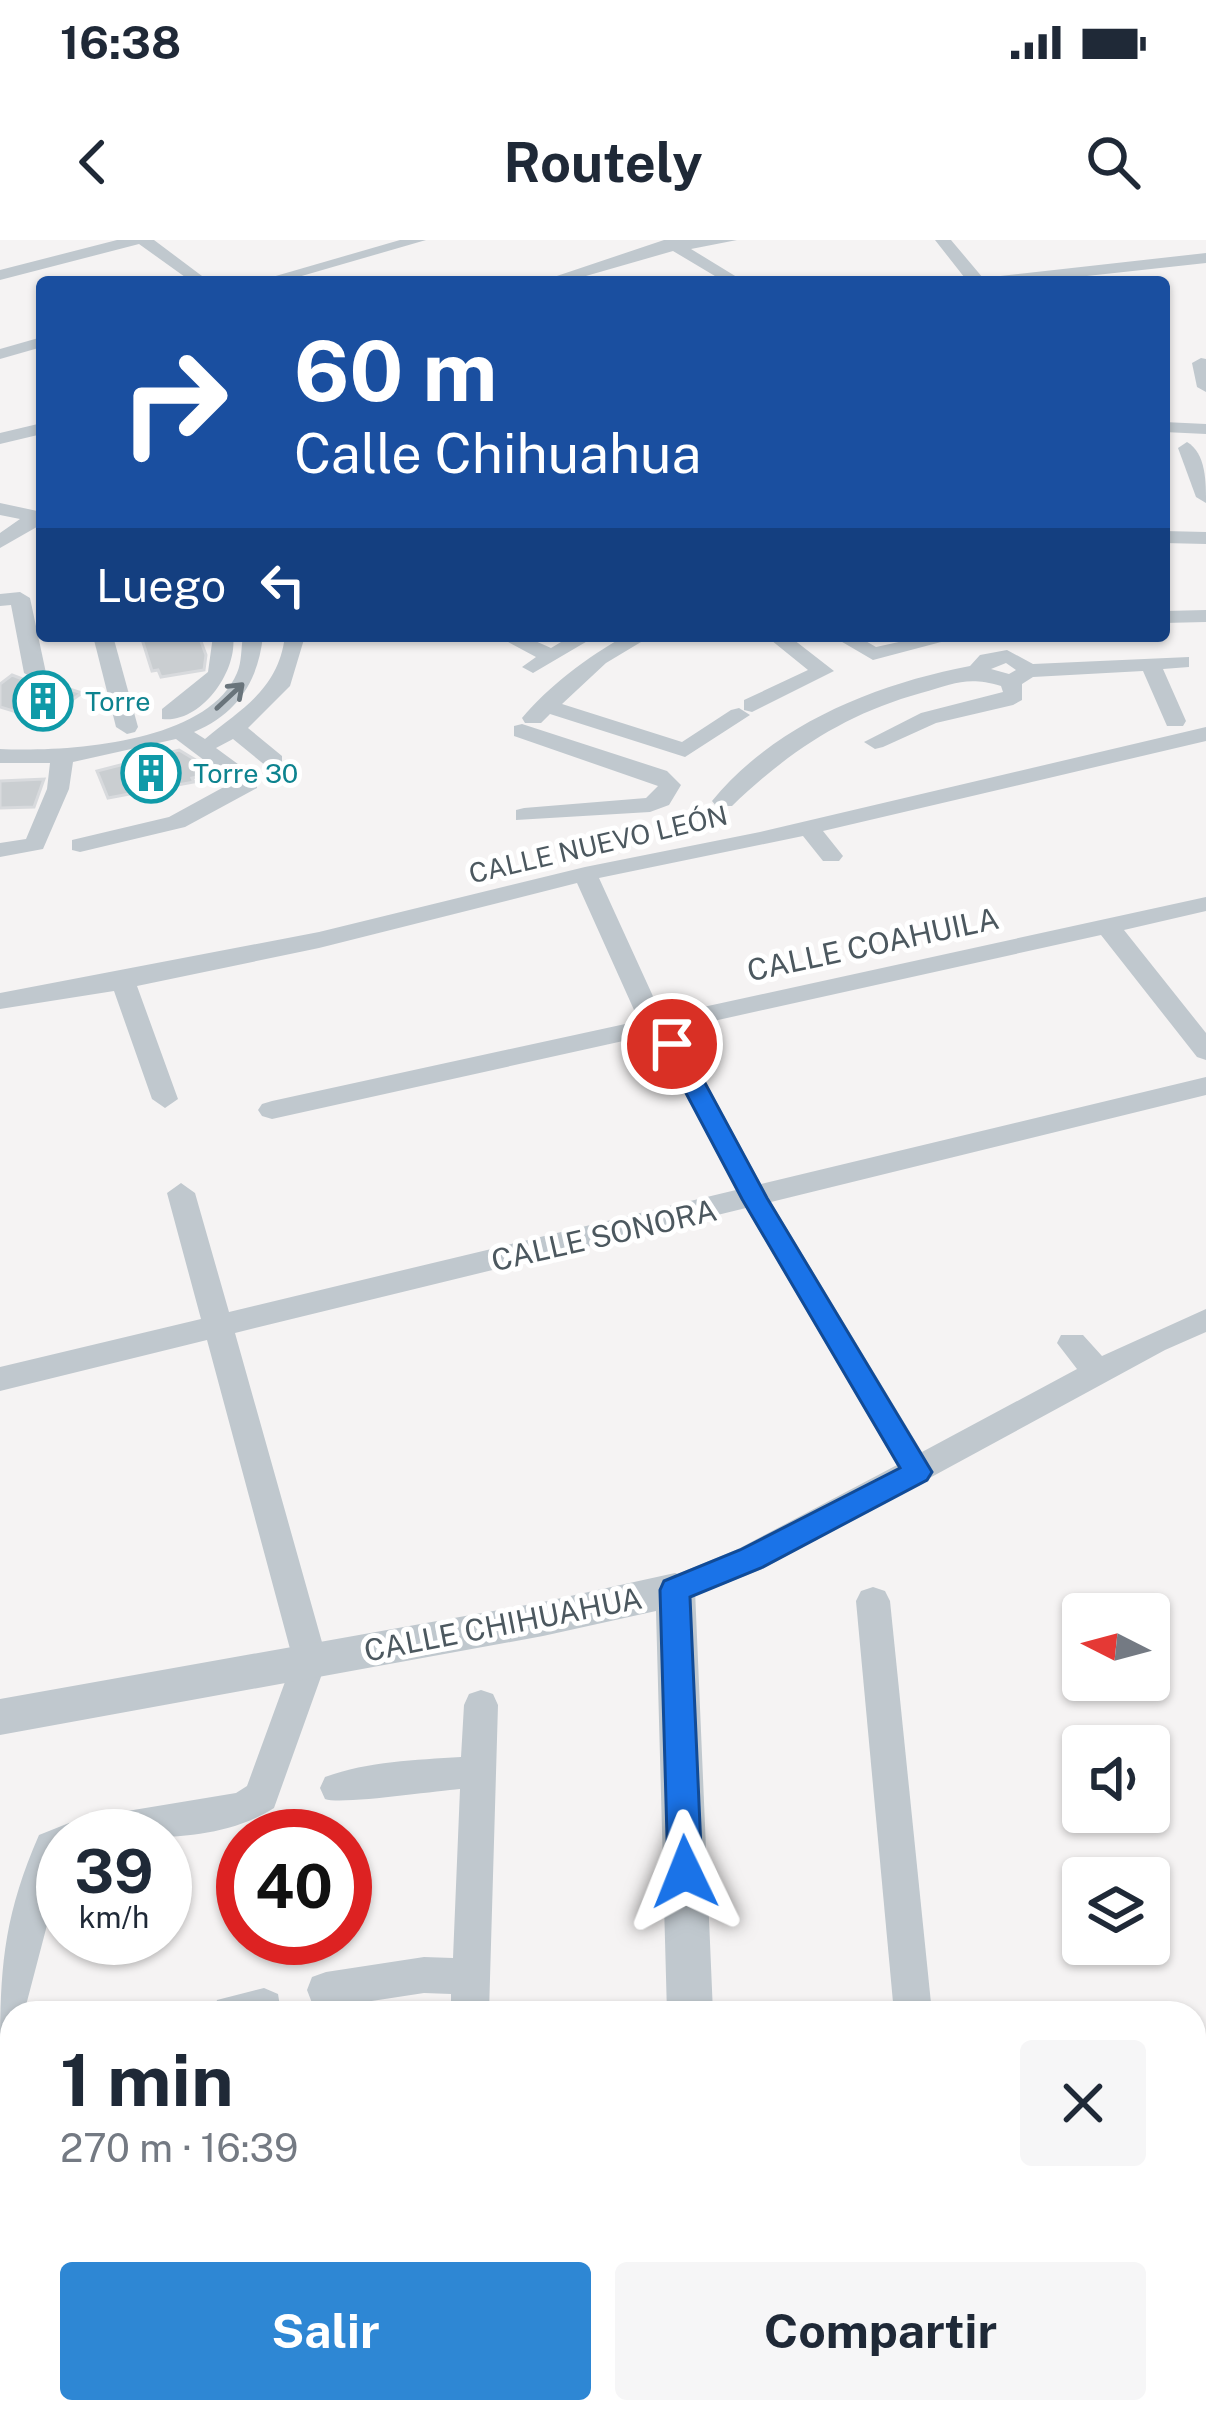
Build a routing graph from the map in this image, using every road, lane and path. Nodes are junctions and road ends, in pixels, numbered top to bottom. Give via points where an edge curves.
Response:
1 (135, 240) edge
2 (144, 240) edge
3 (418, 240) edge
4 (729, 240) edge
5 (943, 240) edge
6 (670, 243) edge
7 (1206, 258) edge
8 (0, 275) edge
9 (194, 276) edge
10 (285, 276) edge
11 (566, 276) edge
12 (727, 276) edge
13 (972, 276) edge
14 (1042, 276) edge
15 (36, 344) edge
16 (0, 354) edge
17 (1201, 363) dead end
18 (1206, 387) edge
19 (1170, 417) edge
20 (1206, 421) edge
21 (1170, 426) edge
22 (36, 429) edge
23 (2, 437) edge
24 (1188, 448) edge
25 (1206, 497) edge
26 (0, 509) edge
27 (36, 518) edge
28 (36, 519) edge
29 (1170, 537) edge
30 (1206, 538) edge
31 (0, 542) edge
32 (0, 600) edge
33 (1170, 616) edge
34 (1206, 616) edge
35 (105, 642) edge
36 (225, 642) edge
37 (254, 642) edge
38 (295, 642) edge
39 (515, 642) edge
40 (576, 642) edge
41 (622, 642) edge
42 (784, 642) edge
43 (852, 642) edge
44 (927, 642) edge
45 (981, 642) edge
46 (1181, 662) dead end
47 (1150, 663) junction
48 (987, 664) junction
49 (35, 673) dead end
50 (1019, 676) junction
51 (543, 705) junction
52 (1174, 721) dead end
53 (127, 727) junction
54 (179, 731) junction
55 (1206, 734) edge
56 (0, 736) edge
57 (875, 742) dead end
58 (91, 745) junction
59 (0, 756) edge
60 (62, 757) junction
61 (274, 760) dead end
62 (724, 800) dead end
63 (524, 815) dead end
64 (850, 816) junction
65 (808, 827) junction
66 (872, 839) dead end
67 (80, 844) dead end
68 (0, 850) edge
69 (831, 856) dead end
70 (585, 874) junction
71 (1206, 904) edge
72 (1110, 928) junction
73 (123, 981) junction
74 (0, 1001) edge
75 (663, 1034) junction
76 (1206, 1051) edge
77 (1206, 1086) edge
78 (165, 1099) dead end
79 (272, 1110) dead end
80 (181, 1193) dead end
81 (755, 1199) junction
82 (1206, 1320) edge
83 (221, 1326) junction
84 (1072, 1343) dead end
85 (1098, 1372) junction
86 (0, 1379) edge
87 (917, 1472) junction
88 (675, 1590) junction
89 (873, 1601) dead end
90 (310, 1660) junction
91 (481, 1705) dead end
92 (0, 1717) edge
93 (478, 1772) junction
94 (338, 1788) dead end
95 (192, 1817) edge
96 (36, 1889) edge
97 (326, 1990) dead end
98 (471, 1995) edge
99 (7, 2001) edge
100 (690, 2001) edge
101 (912, 2001) edge

1 - 8 street
2 - 9 street
3 - 10 street
4 - 6 street
5 - 13 street
6 - 11 street
6 - 12 street
7 - 14 street
15 - 16 street
17 - 18 street
19 - 20 street
20 - 21 street
22 - 23 street
24 - 25 street
26 - 27 street
28 - 31 street
29 - 30 street
32 - 49 street via 20,598
33 - 34 street
35 - 53 street
36 - 53 street via 203,692
54 -> 37 street via 244,682
38 - 61 street via 270,703 224,735
39 - 40 street via 542,662
41 - 51 street
42 - 51 street via 823,670 685,750
43 - 44 street via 873,654
45 - 48 street
46 - 47 street
47 - 50 street
47 - 52 street
48 - 50 street via 992,680
48 - 62 street via 822,720 773,752
50 - 57 street via 1005,700 929,718
51 - 63 street via 517,739 670,785 650,805
53 - 58 street
54 - 58 street
54 - 67 street via 249,783 177,822
55 - 64 street, CALLE NUEVO LEÓN
56 - 58 street
58 - 60 street
59 - 60 street
60 - 68 street via 34,844
64 - 65 street, CALLE NUEVO LEÓN
64 - 66 street
65 - 69 street
65 - 70 street, CALLE NUEVO LEÓN
70 - 73 street, CALLE NUEVO LEÓN
70 - 75 street
71 - 72 street, CALLE COAHUILA
72 - 75 street, CALLE COAHUILA
72 - 76 street
73 - 74 street, CALLE NUEVO LEÓN
73 - 78 street
75 - 79 street, CALLE COAHUILA
75 - 81 street
77 - 81 street, CALLE SONORA
80 - 83 street
81 - 83 street, CALLE SONORA
81 - 87 street
82 - 85 street, CALLE CHIHUAHUA
83 - 86 street, CALLE SONORA
83 - 90 street
84 - 85 street
85 - 87 street, CALLE CHIHUAHUA
87 - 88 street, CALLE CHIHUAHUA
88 - 90 street, CALLE CHIHUAHUA
88 - 100 street
89 - 101 street
90 - 92 street, CALLE CHIHUAHUA
90 - 95 street via 261,1797
91 - 93 street
93 - 94 street
93 - 98 street
96 - 99 street
97 - 98 street via 424,1976

